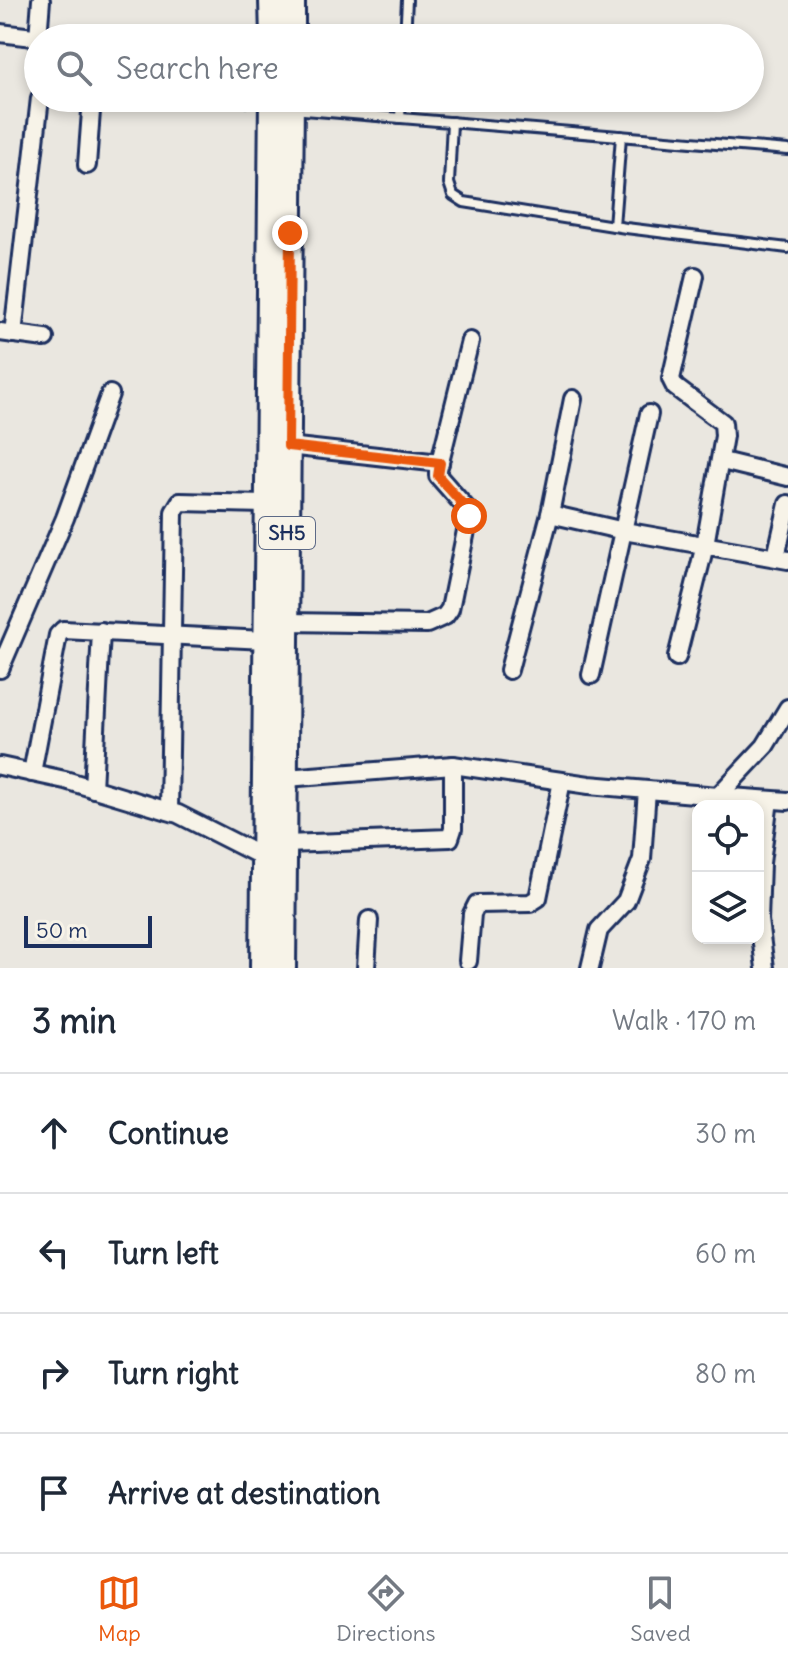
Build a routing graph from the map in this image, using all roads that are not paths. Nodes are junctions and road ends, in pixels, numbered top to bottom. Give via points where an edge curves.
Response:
1 (41, 0) edge
2 (272, 0) edge
3 (292, 0) edge
4 (407, 0) edge
5 (40, 24) edge
6 (273, 24) edge
7 (292, 24) edge
8 (406, 24) edge
9 (0, 33) edge
10 (24, 36) edge
11 (38, 112) edge
12 (91, 112) edge
13 (285, 112) edge
14 (285, 112) edge
15 (357, 112) edge
16 (400, 112) edge
17 (400, 118) junction
18 (452, 122) junction
19 (621, 136) junction
20 (788, 150) edge
21 (87, 165) dead end
22 (614, 226) junction
23 (788, 248) edge
24 (695, 276) dead end
25 (6, 333) edge
26 (45, 338) dead end
27 (470, 341) dead end
28 (110, 394) dead end
29 (573, 399) dead end
30 (649, 414) dead end
31 (288, 446) junction
32 (722, 461) junction
33 (440, 463) junction
34 (788, 477) edge
35 (268, 504) junction
36 (788, 504) edge
37 (550, 514) junction
38 (624, 531) junction
39 (705, 545) junction
40 (782, 558) edge
41 (286, 622) junction
42 (101, 631) junction
43 (172, 635) junction
44 (267, 640) junction
45 (677, 657) dead end
46 (0, 669) edge
47 (509, 670) dead end
48 (591, 675) dead end
49 (788, 708) edge
50 (453, 765) junction
51 (0, 766) edge
52 (32, 773) junction
53 (286, 778) junction
54 (562, 781) junction
55 (93, 789) junction
56 (647, 790) junction
57 (718, 796) junction
58 (769, 800) junction
59 (788, 801) edge
60 (169, 811) junction
61 (285, 844) junction
62 (265, 858) junction
63 (369, 920) dead end
64 (468, 961) dead end
65 (263, 968) edge
66 (283, 968) edge
67 (366, 968) edge
68 (590, 968) edge
69 (765, 968) edge

1 - 5 street
2 - 6 main road
3 - 7 main road
4 - 8 lane
9 - 10 street
11 - 25 street
12 - 21 street
13 - 31 main road, SH5
14 - 35 main road, SH5
15 - 17 lane
16 - 17 lane
17 - 18 lane
18 - 19 lane
18 - 22 lane via 453,195 464,202
19 - 20 lane
19 - 22 lane
22 - 23 lane
24 - 32 street via 671,379 723,423
25 - 26 street
27 - 33 street
28 - 46 street via 65,518
29 - 37 street
30 - 38 street
31 - 33 street
31 - 41 main road, SH5
32 - 34 street
32 - 39 street
33 - 41 street via 438,476 469,516 445,616 427,624
35 - 43 street via 176,505
35 - 44 main road, SH5
36 - 40 street
37 - 38 street
37 - 47 street
38 - 39 street
38 - 48 street
39 - 40 street
39 - 45 street
41 - 53 main road, SH5
42 - 43 street
42 - 52 street via 66,629 58,635
42 - 55 street
43 - 44 street
43 - 60 street
44 - 62 main road, SH5
49 - 57 street via 765,746
50 - 53 street
50 - 54 street
50 - 61 street via 450,838
51 - 52 street
52 - 55 street
53 - 61 main road, SH5
54 - 56 street
54 - 64 street via 538,898 473,908
55 - 60 street
56 - 57 street
56 - 68 street via 642,859 626,901 599,930
57 - 58 street
58 - 59 street
58 - 69 street via 759,920
60 - 62 street
61 - 66 main road, SH5
62 - 65 main road, SH5
63 - 67 street

